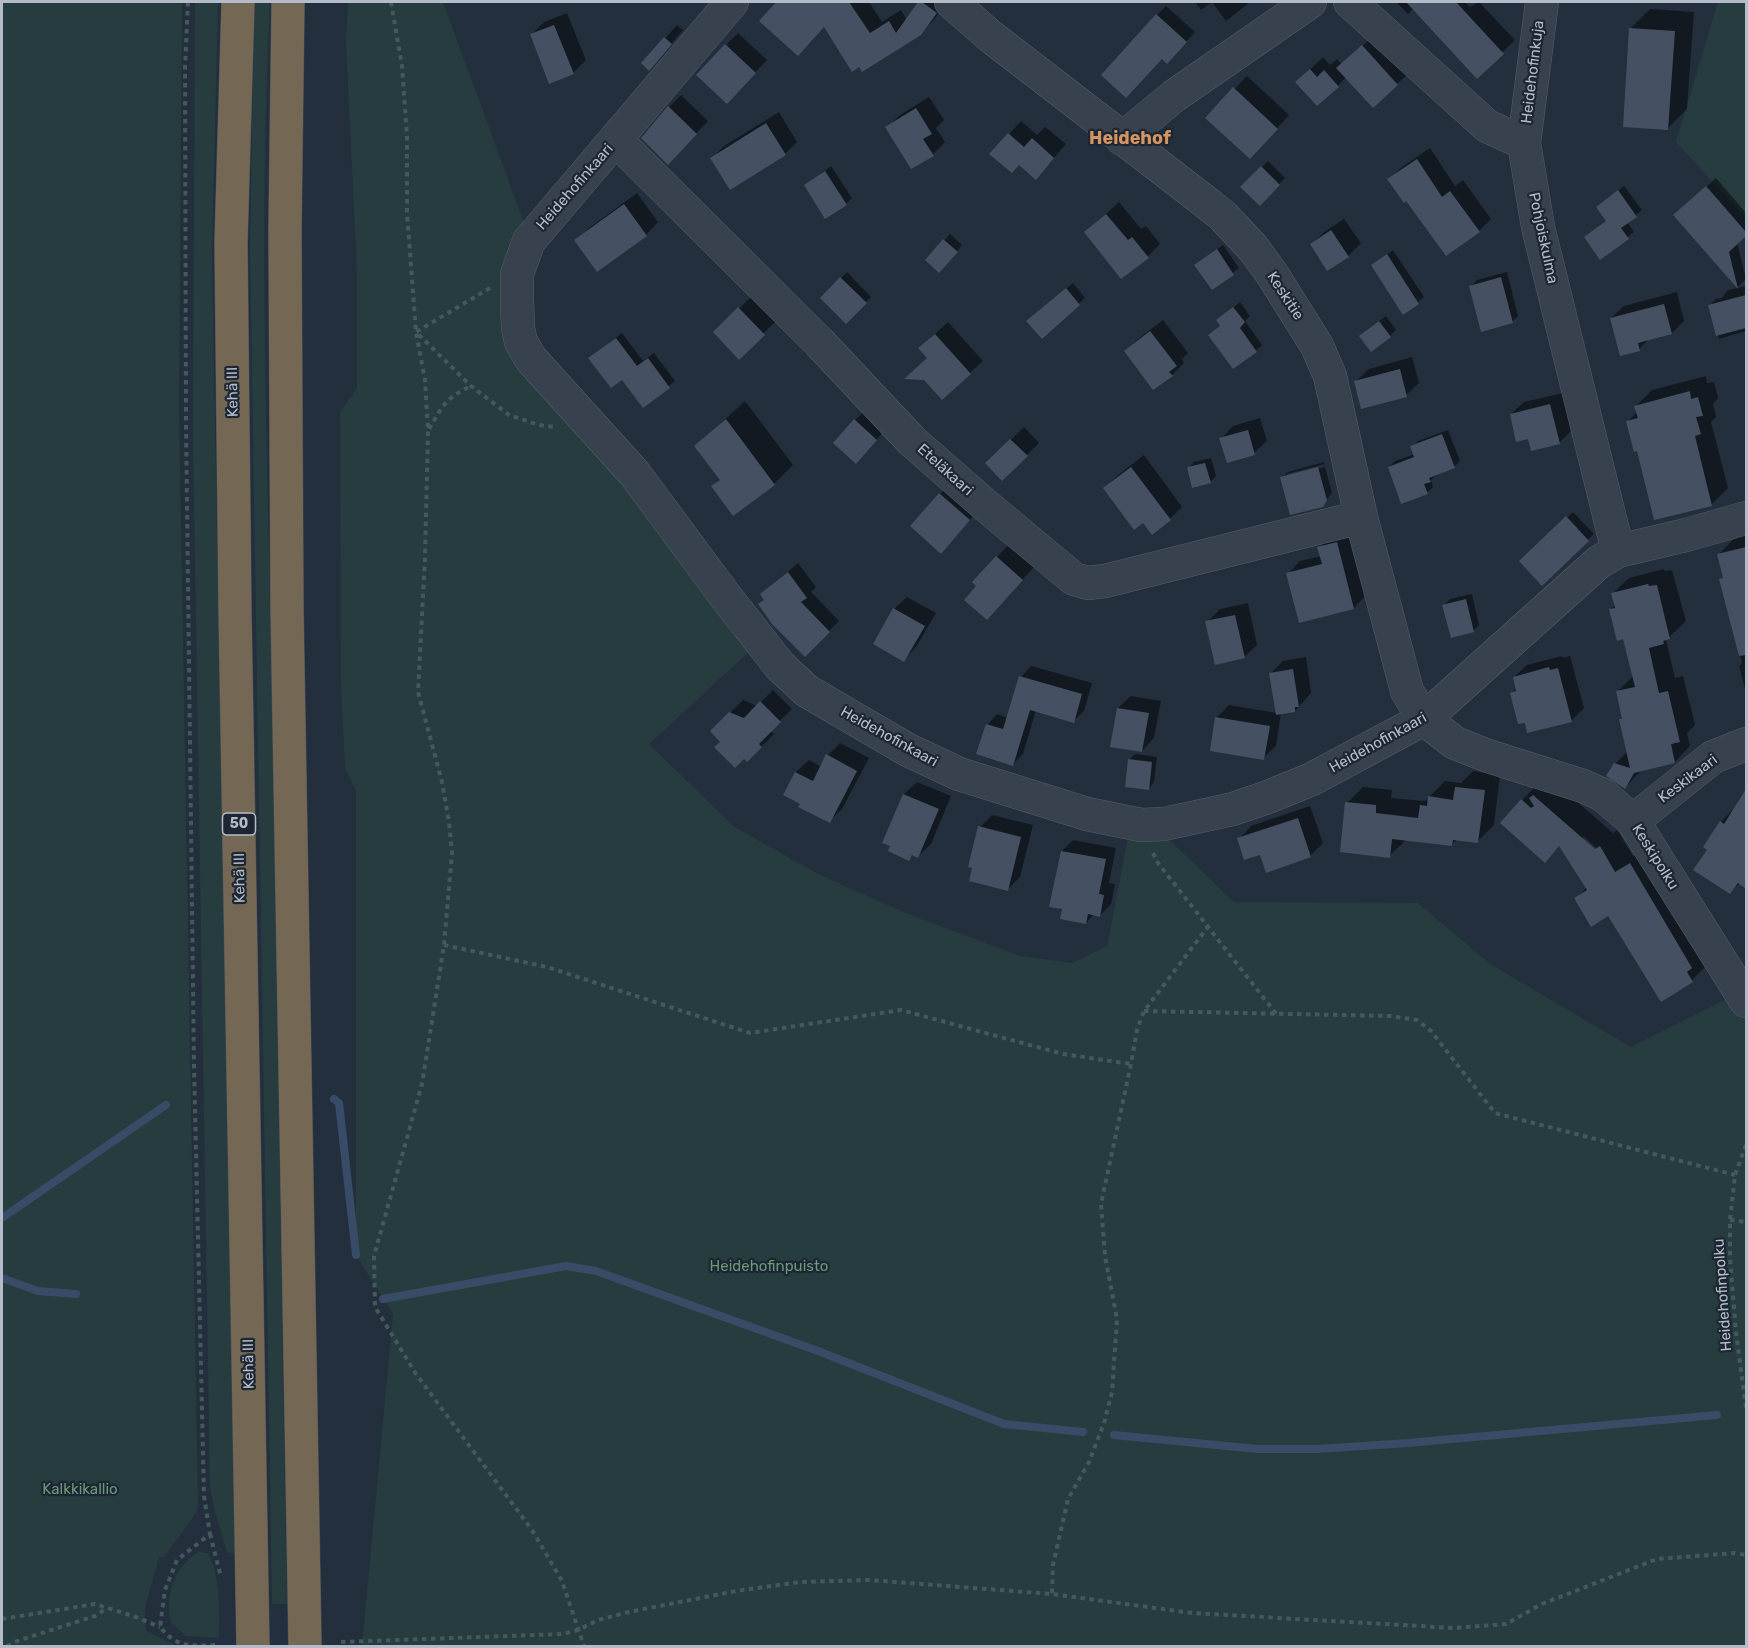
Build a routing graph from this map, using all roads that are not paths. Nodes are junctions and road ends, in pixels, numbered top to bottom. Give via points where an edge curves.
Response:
1 (238, 2) edge
2 (288, 2) edge
3 (732, 2) edge
4 (951, 2) edge
5 (1310, 2) edge
6 (1350, 2) edge
7 (1542, 2) edge
8 (1122, 139) junction
9 (616, 140) junction
10 (1524, 143) junction
11 (1361, 517) junction
12 (1746, 518) edge
13 (1618, 551) junction
14 (1424, 719) junction
15 (1746, 744) edge
16 (1633, 820) junction
17 (1746, 1001) edge
18 (253, 1647) edge
19 (305, 1647) edge

1 - 18 highway, Kehä III / 50 via 232,267 235,613
2 - 19 highway via 287,609
3 - 9 street, Heidehofinkaari
4 - 8 street, Keskitie
5 - 8 street via 1174,96
6 - 10 street via 1487,126
7 - 10 street, Heidehofinkuja
8 - 11 street, Keskitie via 1222,216 1253,248 1298,315 1329,376
9 - 11 street, Eteläkaari via 819,342 912,441 1074,579 1088,584 1105,581
9 - 14 street, Heidehofinkaari via 529,240 517,274 521,342 531,359 635,474 780,666 807,691 908,750 959,774 1086,814 1141,825 1233,809 1268,797 1312,779
10 - 13 street, Pohjoiskulma via 1538,226
11 - 14 street, Keskitie via 1407,691
12 - 13 street, Heidehofinkaari
13 - 14 street, Heidehofinkaari via 1599,562
14 - 16 street, Keskipolku via 1455,743 1603,795
15 - 16 street, Keskikaari via 1713,757
16 - 17 street, Keskipolku

